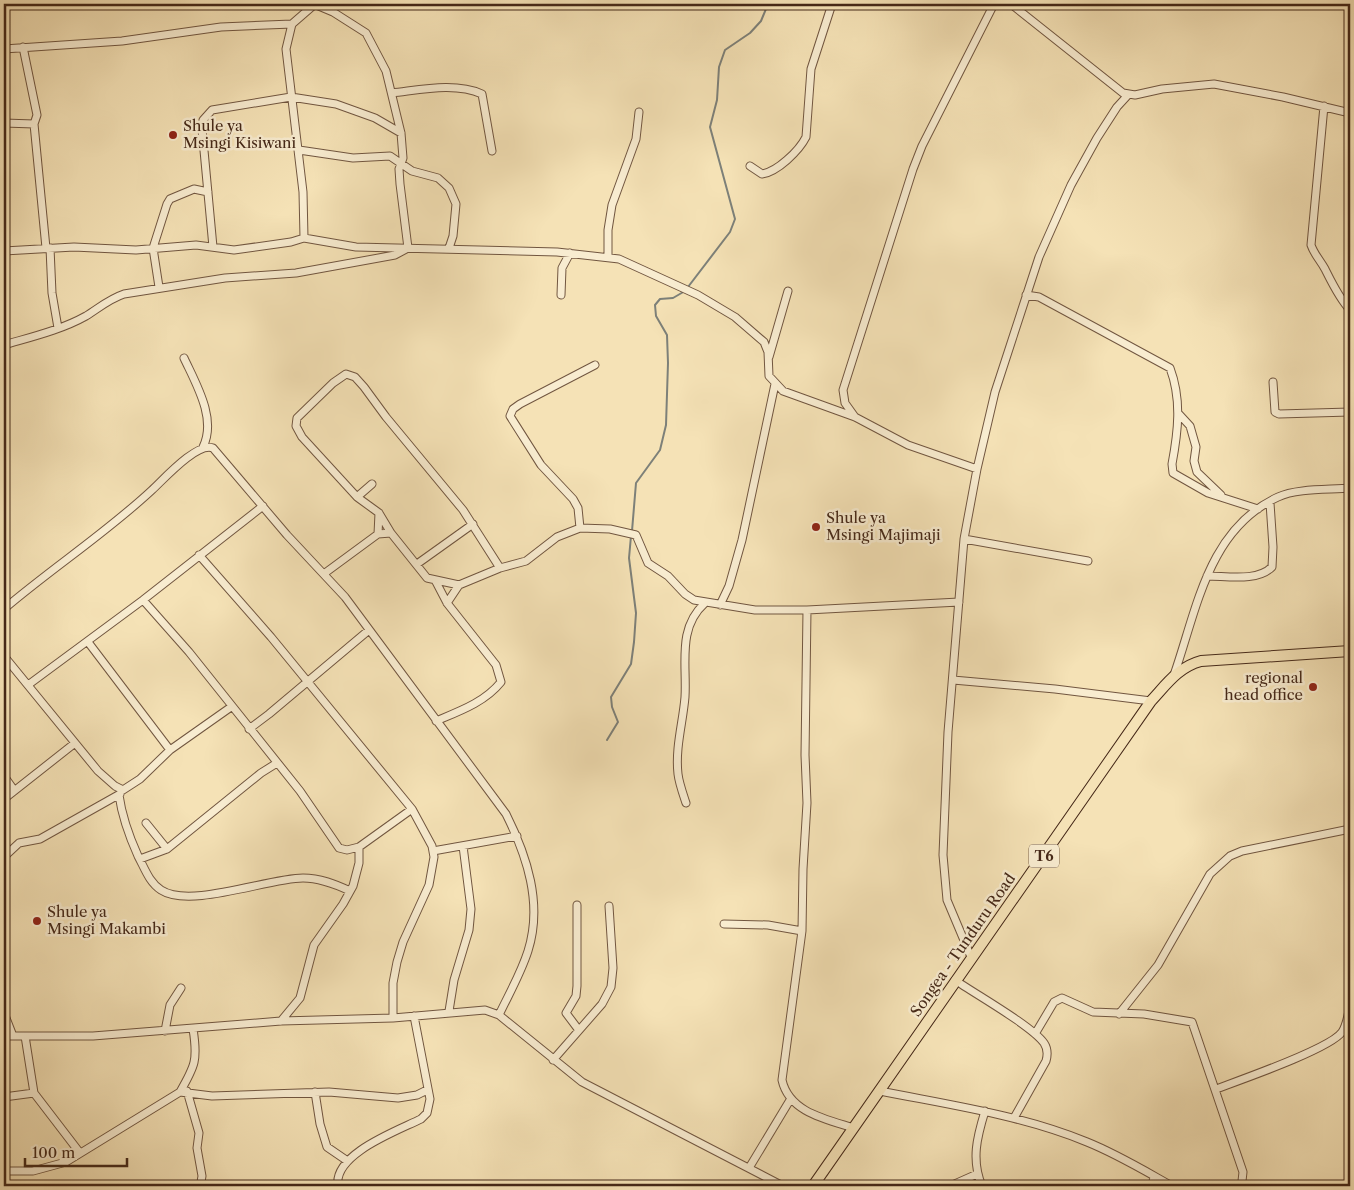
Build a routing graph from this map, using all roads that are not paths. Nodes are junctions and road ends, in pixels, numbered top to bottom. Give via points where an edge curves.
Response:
1 (314, 4) edge
2 (832, 4) edge
3 (994, 4) edge
4 (1011, 4) edge
5 (292, 24) junction
6 (24, 47) junction
7 (4, 49) edge
8 (392, 93) junction
9 (1128, 95) junction
10 (291, 97) junction
11 (1324, 106) junction
12 (639, 112) dead end
13 (1350, 113) edge
14 (4, 123) edge
15 (34, 124) junction
16 (400, 133) junction
17 (298, 150) junction
18 (492, 151) dead end
19 (401, 165) junction
20 (750, 166) dead end
21 (208, 192) junction
22 (304, 238) junction
23 (213, 247) junction
24 (48, 248) junction
25 (153, 248) junction
26 (408, 248) junction
27 (449, 248) junction
28 (4, 250) edge
29 (570, 253) junction
30 (608, 258) junction
31 (160, 287) junction
32 (788, 291) dead end
33 (561, 295) dead end
34 (1026, 295) junction
35 (1350, 310) edge
36 (58, 328) junction
37 (4, 344) edge
38 (184, 358) dead end
39 (769, 358) junction
40 (595, 365) dead end
41 (1273, 382) dead end
42 (775, 384) junction
43 (1350, 412) edge
44 (1178, 413) junction
45 (855, 417) junction
46 (203, 447) junction
47 (977, 469) junction
48 (372, 484) dead end
49 (1350, 488) edge
50 (357, 497) junction
51 (1223, 498) junction
52 (1270, 503) junction
53 (263, 506) junction
54 (1258, 509) junction
55 (379, 513) junction
56 (473, 524) junction
57 (580, 528) junction
58 (391, 533) junction
59 (378, 534) junction
60 (964, 539) junction
61 (199, 555) junction
62 (1088, 561) dead end
63 (417, 564) junction
64 (500, 568) junction
65 (325, 573) junction
66 (1207, 576) junction
67 (435, 580) junction
68 (459, 585) junction
69 (143, 600) junction
70 (959, 602) junction
71 (447, 603) junction
72 (705, 603) junction
73 (720, 605) junction
74 (4, 609) edge
75 (807, 610) junction
76 (369, 630) junction
77 (88, 642) junction
78 (1350, 651) edge
79 (4, 656) edge
80 (1173, 677) junction
81 (953, 680) junction
82 (306, 681) junction
83 (28, 685) junction
84 (1151, 702) junction
85 (231, 707) junction
86 (436, 721) junction
87 (249, 728) junction
88 (75, 743) junction
89 (170, 750) junction
90 (277, 763) junction
91 (4, 776) edge
92 (14, 790) junction
93 (121, 792) junction
94 (4, 799) edge
95 (686, 803) dead end
96 (412, 809) junction
97 (146, 823) dead end
98 (1350, 829) edge
99 (517, 836) junction
100 (463, 846) junction
101 (359, 847) junction
102 (167, 849) junction
103 (433, 851) junction
104 (4, 857) edge
105 (140, 859) junction
106 (350, 891) junction
107 (577, 905) dead end
108 (609, 906) dead end
109 (724, 924) dead end
110 (802, 931) junction
111 (971, 958) junction
112 (955, 980) junction
113 (181, 988) dead end
114 (1350, 1006) edge
115 (449, 1011) junction
116 (4, 1013) edge
117 (1119, 1014) junction
118 (499, 1015) junction
119 (414, 1016) junction
120 (393, 1018) junction
121 (281, 1022) junction
122 (193, 1029) junction
123 (578, 1029) junction
124 (165, 1031) junction
125 (1035, 1034) junction
126 (4, 1036) edge
127 (13, 1036) junction
128 (25, 1036) junction
129 (553, 1060) junction
130 (1216, 1089) junction
131 (427, 1090) junction
132 (880, 1091) junction
133 (183, 1092) junction
134 (315, 1092) junction
135 (34, 1093) junction
136 (4, 1096) edge
137 (790, 1100) junction
138 (985, 1111) junction
139 (1014, 1118) junction
140 (854, 1128) junction
141 (80, 1152) junction
142 (346, 1160) junction
143 (749, 1168) junction
144 (4, 1171) edge
145 (976, 1174) junction
146 (1154, 1177) junction
147 (198, 1186) edge
148 (338, 1186) edge
149 (783, 1186) edge
150 (813, 1186) edge
151 (950, 1186) edge
152 (982, 1186) edge
153 (1152, 1186) edge
154 (1172, 1186) edge
155 (1238, 1186) edge

1 - 5 street
1 - 8 street via 366,33 386,71
2 - 20 street via 811,69 803,143 771,172 762,174
3 - 45 street via 913,168 843,390 845,403
4 - 9 street
5 - 6 street via 221,27 122,41
5 - 10 street via 286,49
6 - 7 street
6 - 15 street via 37,114
8 - 16 street
8 - 18 street via 440,88 482,94
9 - 11 street via 1214,84
9 - 34 street via 1107,122 1071,185 1042,249
10 - 16 street via 336,104 375,118
10 - 17 street
10 - 21 street via 220,107 209,112 202,129
11 - 13 street
11 - 35 street via 1311,244 1329,281
12 - 30 street via 636,140 612,205
14 - 15 street
15 - 24 street
16 - 19 street via 404,158
17 - 19 street via 354,158 390,156
17 - 22 street
19 - 26 street via 400,191
19 - 27 street via 438,178 454,196 456,214
21 - 23 street
21 - 25 street via 194,189 170,199
22 - 23 street via 234,250
22 - 26 street via 356,247
23 - 25 street
24 - 25 street
24 - 28 street
24 - 36 street
25 - 31 street
26 - 27 street
26 - 31 street via 395,255 296,273
27 - 29 street
29 - 30 street
29 - 33 street via 562,268
30 - 39 street via 629,262 735,317 764,342
31 - 36 street via 110,299 85,316
32 - 39 street
34 - 44 street via 1039,297 1170,368 1176,383
34 - 47 street via 1003,365
36 - 37 street
38 - 46 street via 201,396 208,422 208,436
39 - 42 street via 767,369
40 - 57 street via 520,404 510,416 541,465 573,499 578,508
41 - 43 street via 1275,412 1279,414
42 - 45 street via 783,391
42 - 73 street via 742,540
44 - 51 street via 1190,426 1196,447 1194,461 1197,472
44 - 51 street via 1173,473
45 - 47 street via 908,444
46 - 53 street via 213,448
46 - 74 street via 176,467 122,518
47 - 60 street
48 - 50 street
49 - 52 street via 1291,493
50 - 55 street
50 - 56 street via 302,437 296,422 333,383 346,374 355,377 364,387
51 - 54 street
52 - 54 street
52 - 66 street via 1272,567 1265,575
53 - 61 street
53 - 65 street
54 - 66 street via 1227,537
55 - 58 street
55 - 59 street
56 - 63 street
56 - 64 street
57 - 64 street via 558,537 526,561
57 - 72 street via 632,533 648,563 668,576 685,594
58 - 59 street
58 - 63 street
59 - 65 street
60 - 62 street
60 - 70 street
61 - 69 street
61 - 82 street
63 - 67 street via 427,578
64 - 68 street
65 - 76 street
66 - 80 street
67 - 68 street
67 - 71 street
68 - 71 street
69 - 77 street
69 - 85 street
70 - 75 street
70 - 81 street
71 - 86 street via 488,653 501,682 481,700
72 - 73 street
72 - 95 street via 693,618 684,646 685,696 678,775
73 - 75 street via 755,610
75 - 110 street via 807,803
76 - 82 street
76 - 86 street
77 - 83 street
77 - 89 street
78 - 80 highway, Songea - Tunduru Road / T6 via 1200,661 1184,666
79 - 83 street
80 - 84 highway, Songea - Tunduru Road / T6
81 - 84 street
81 - 111 street via 943,855 947,900
82 - 87 street
82 - 96 street
83 - 88 street
84 - 111 highway, Songea - Tunduru Road / T6
85 - 87 street
85 - 89 street
86 - 99 street via 506,814
87 - 90 street
88 - 92 street
88 - 93 street
89 - 93 street
90 - 101 street via 340,848
90 - 102 street
91 - 92 street
92 - 94 street
93 - 104 street via 40,838 19,843
93 - 105 street via 125,824
96 - 101 street
96 - 103 street
97 - 102 street
98 - 117 street via 1242,851 1221,863 1210,874 1158,965
99 - 100 street
99 - 118 street via 532,884 534,916 528,950
100 - 103 street
100 - 115 street via 471,909
101 - 106 street via 356,875
102 - 105 street
103 - 120 street via 429,885 403,942 398,962 393,983
105 - 106 street via 152,883 170,895 226,893 279,880 303,878 325,881
106 - 121 street via 314,945 300,998
107 - 123 street via 578,986 566,1013
108 - 123 street via 611,987 602,1004
109 - 110 street via 768,925
110 - 137 street via 783,1062 784,1091
111 - 112 highway, Songea - Tunduru Road / T6
112 - 125 street
112 - 132 highway, Songea - Tunduru Road / T6
113 - 124 street via 170,1005
114 - 130 street via 1342,1032 1330,1042
115 - 118 street via 484,1010
115 - 119 street
116 - 127 street
117 - 125 street via 1093,1012 1062,998 1054,1002
117 - 130 street via 1144,1014 1192,1022
118 - 129 street
119 - 120 street
119 - 131 street
120 - 121 street
121 - 122 street
122 - 124 street
122 - 133 street via 197,1057
123 - 129 street
124 - 128 street
125 - 139 street via 1045,1044 1048,1056
126 - 127 street
127 - 128 street
128 - 135 street
129 - 143 street via 582,1082 611,1098
130 - 155 street via 1243,1172
131 - 134 street via 398,1098
131 - 142 street via 429,1106 421,1119 358,1150
132 - 138 street
132 - 140 highway, Songea - Tunduru Road / T6
133 - 134 street via 212,1096
133 - 141 street
133 - 147 street via 199,1133 197,1148 202,1182
134 - 142 street via 327,1147
135 - 136 street
135 - 141 street
137 - 140 street via 801,1108
137 - 143 street
138 - 139 street
138 - 145 street via 977,1135
139 - 146 street via 1088,1143
140 - 150 highway, Songea - Tunduru Road / T6
141 - 144 street via 66,1162 50,1167 33,1171
142 - 148 street via 337,1180
143 - 149 street
145 - 151 street
145 - 152 street
146 - 153 street
146 - 154 street

